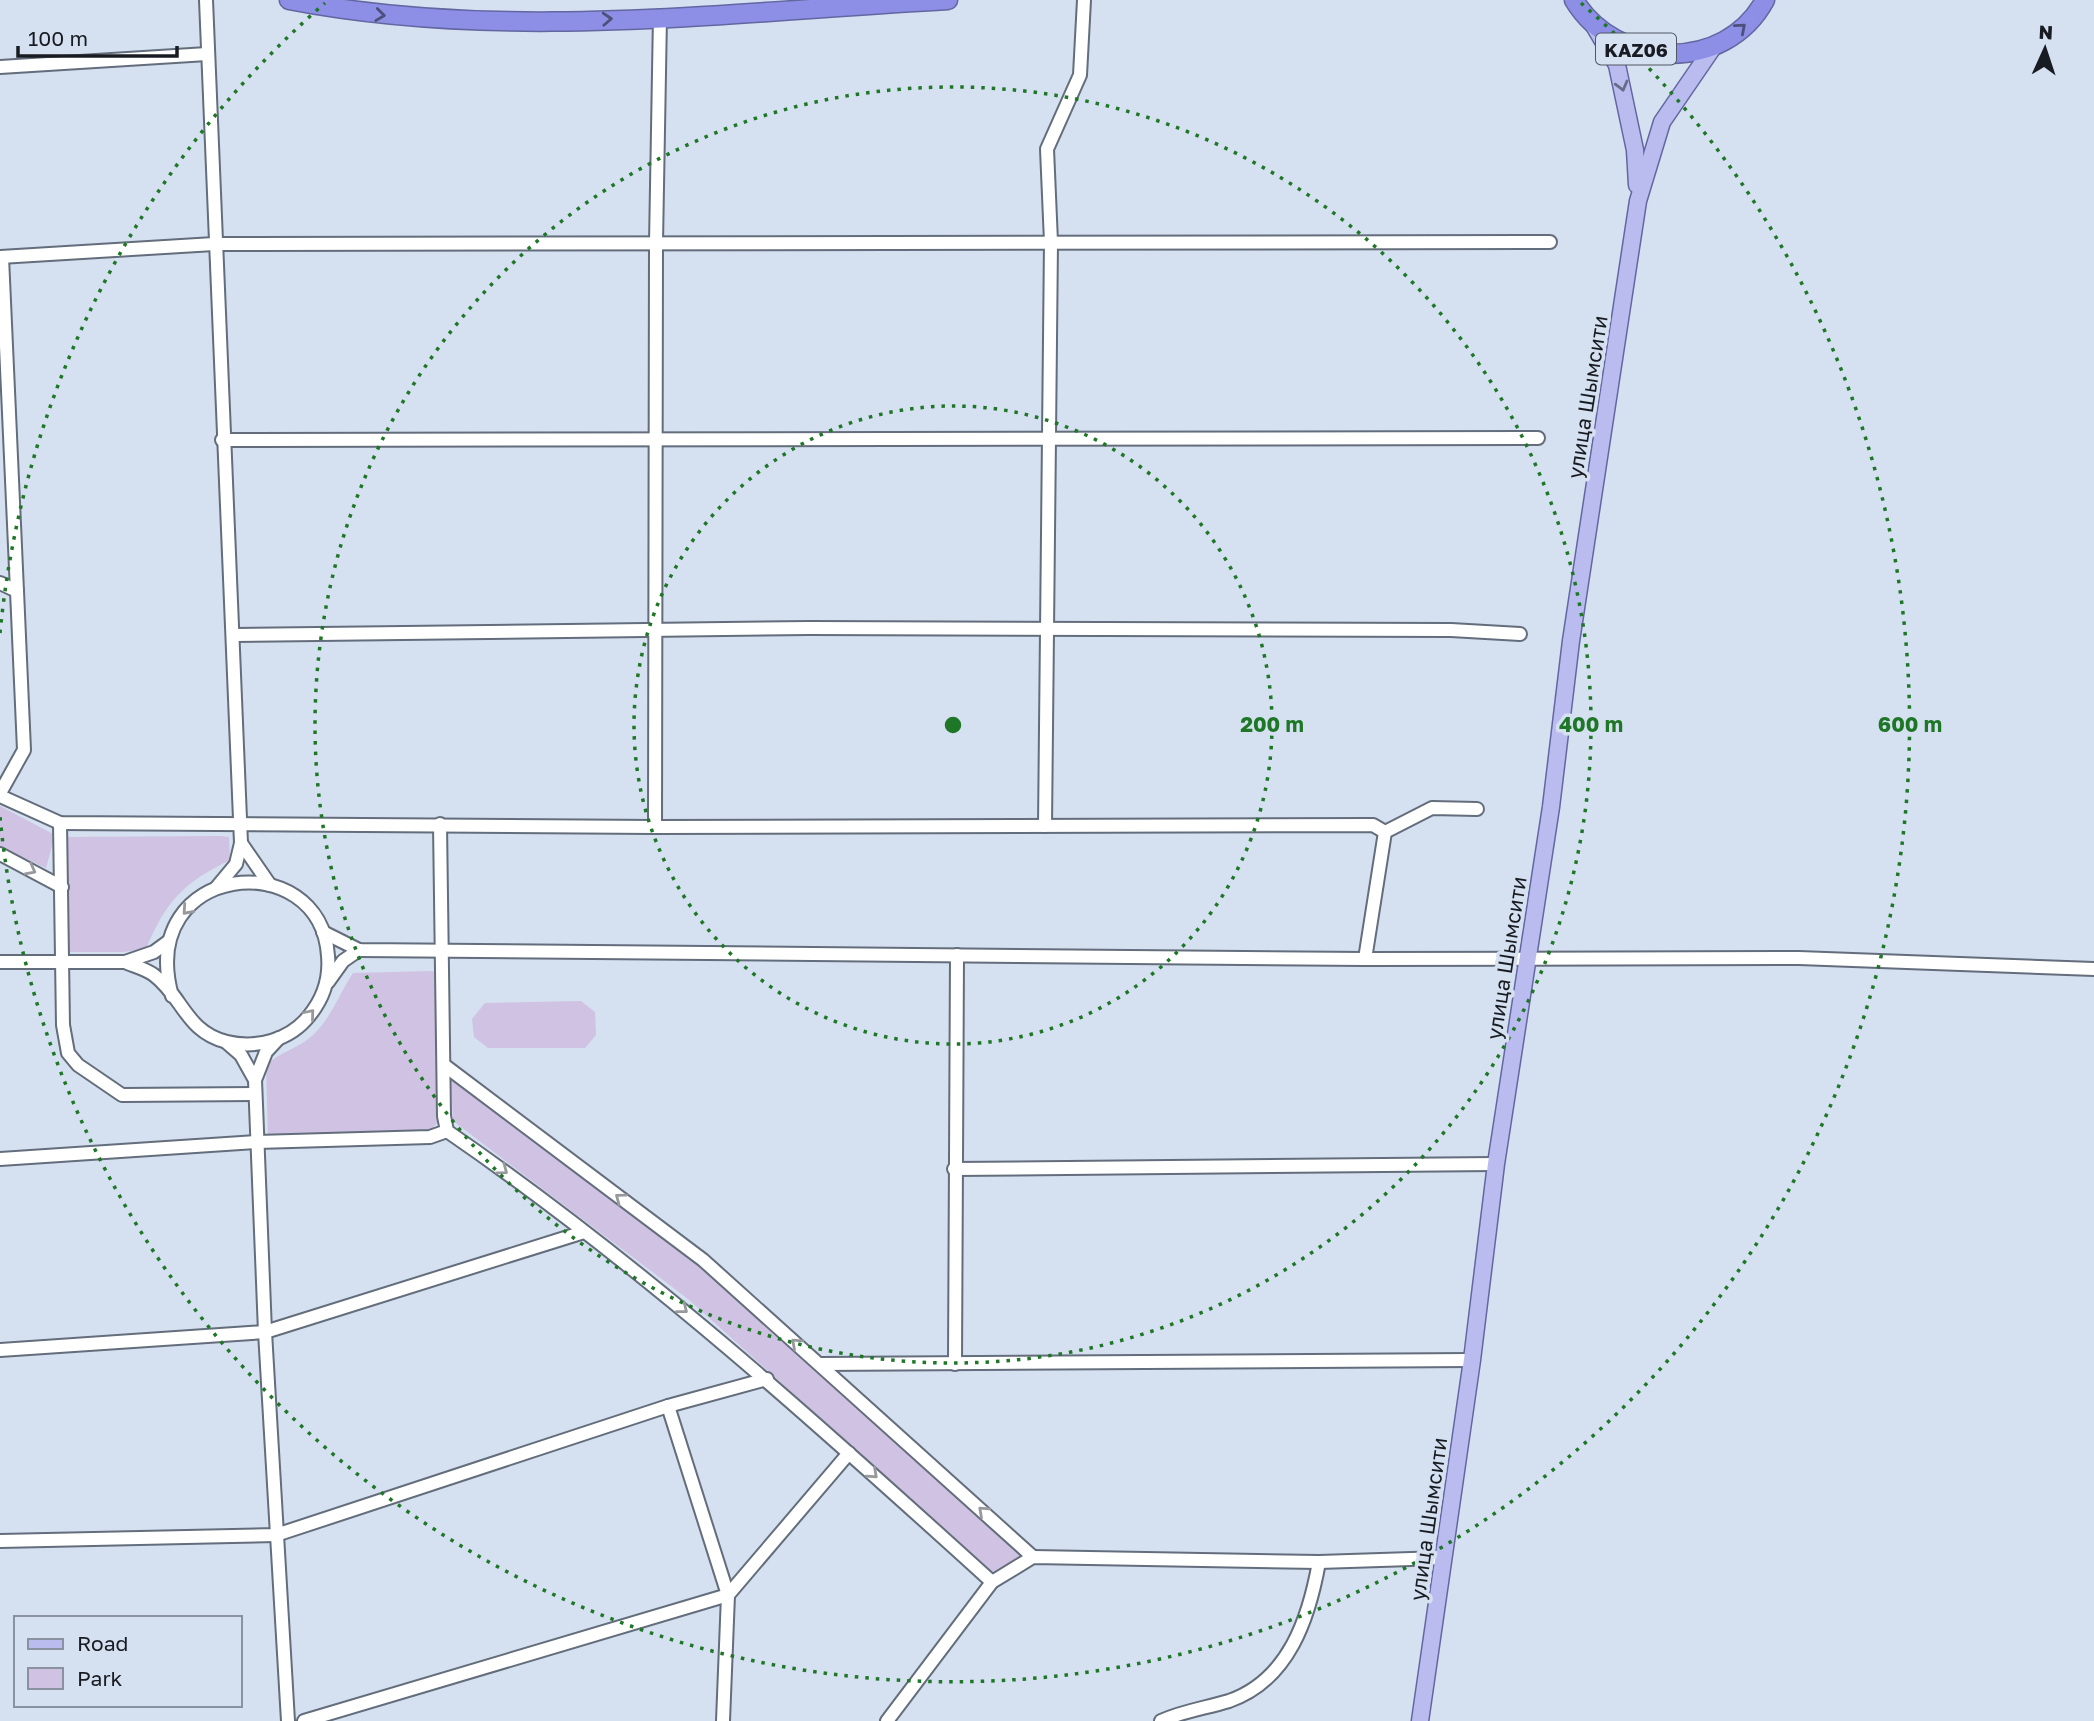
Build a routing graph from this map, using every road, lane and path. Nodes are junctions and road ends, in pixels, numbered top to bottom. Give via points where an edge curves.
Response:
1 (206, 0) edge
2 (289, 0) edge
3 (948, 0) edge
4 (1084, 0) edge
5 (1562, 0) edge
6 (1766, 1) edge
7 (1577, 5) edge
8 (660, 16) junction
9 (1593, 24) junction
10 (1714, 46) junction
11 (207, 54) junction
12 (0, 67) edge
13 (1638, 201) junction
14 (1051, 242) junction
15 (1550, 242) dead end
16 (656, 243) junction
17 (214, 244) junction
18 (1, 257) edge
19 (1538, 438) dead end
20 (655, 439) junction
21 (1049, 439) junction
22 (222, 440) junction
23 (0, 583) edge
24 (17, 592) junction
25 (657, 629) junction
26 (1046, 631) junction
27 (1520, 634) dead end
28 (233, 635) junction
29 (0, 795) edge
30 (1477, 809) dead end
31 (239, 822) junction
32 (60, 823) junction
33 (440, 824) junction
34 (1045, 826) junction
35 (655, 827) junction
36 (1385, 832) junction
37 (241, 843) junction
38 (0, 854) edge
39 (270, 885) junction
40 (62, 887) junction
41 (216, 888) junction
42 (323, 932) junction
43 (169, 941) junction
44 (359, 950) junction
45 (442, 951) junction
46 (957, 955) junction
47 (1365, 959) junction
48 (1526, 959) junction
49 (61, 960) junction
50 (0, 962) edge
51 (125, 962) junction
52 (2094, 969) edge
53 (326, 985) junction
54 (172, 996) junction
55 (279, 1038) junction
56 (225, 1041) junction
57 (444, 1065) junction
58 (255, 1087) junction
59 (447, 1131) junction
60 (257, 1142) junction
61 (0, 1159) edge
62 (1496, 1164) junction
63 (954, 1169) junction
64 (584, 1233) junction
65 (265, 1332) junction
66 (0, 1350) edge
67 (1472, 1360) junction
68 (820, 1364) junction
69 (956, 1364) junction
70 (767, 1379) junction
71 (668, 1406) junction
72 (849, 1453) junction
73 (276, 1535) junction
74 (0, 1541) edge
75 (1033, 1557) junction
76 (1442, 1558) junction
77 (1319, 1562) junction
78 (992, 1582) junction
79 (728, 1595) junction
80 (288, 1721) edge
81 (304, 1721) edge
82 (723, 1721) edge
83 (887, 1721) edge
84 (1161, 1721) edge
85 (1420, 1721) edge

1 - 11 street
2 -> 8 highway via 379,15 467,22 550,23
3 - 8 highway
4 - 14 street via 1080,75 1047,149
5 - 7 highway, KАZ06
10 -> 6 highway, KАZ06 via 1750,21
7 - 9 highway, KАZ06
8 - 16 street
9 - 10 highway, KАZ06 via 1619,43 1650,54 1683,55
9 -> 13 main road, улица Шымсити via 1617,65 1635,150
10 - 13 main road, улица Шымсити via 1662,122
11 - 12 street
11 - 17 street
13 - 48 main road, улица Шымсити
14 - 15 street
14 - 16 street
14 - 21 street
16 - 17 street
16 - 20 street
17 - 18 street
17 - 22 street
18 - 24 street
19 - 21 street
20 - 21 street
20 - 22 street
20 - 25 street
21 - 26 street
22 - 28 street
23 - 24 street
24 - 29 street via 24,750
25 - 26 street
25 - 28 street
25 - 35 street
26 - 27 street via 1451,630
26 - 34 street
28 - 31 street
29 - 32 street
30 - 36 street via 1432,808
31 - 32 street
31 - 33 street
31 - 37 street
32 - 40 street
33 - 35 street
33 - 45 street
34 - 35 street
34 - 36 street via 1373,825
36 - 47 street
37 - 39 street
37 - 41 street via 236,864
38 -> 40 street
39 - 41 street via 233,883
39 - 42 street via 302,902
40 - 49 street
41 -> 43 street via 186,909
42 - 44 street
42 - 53 street via 329,958
43 - 51 street
43 - 54 street via 167,977
44 - 45 street
44 - 53 street via 343,961
45 - 46 street
45 - 57 street
46 - 47 street
46 - 63 street
47 - 48 street
48 - 52 street via 1799,958
48 - 62 main road, улица Шымсити
49 - 50 street
49 - 51 street
49 - 58 street via 68,1052 78,1065 122,1095
51 - 54 street via 153,975
55 -> 53 street via 309,1017
54 - 56 street via 193,1024
55 - 56 street via 262,1043
55 - 58 street via 266,1052
56 - 58 street via 242,1055
57 - 59 street
68 -> 57 street via 703,1260
58 - 60 street
59 - 60 street via 430,1137
59 -> 64 street
60 - 61 street
60 - 65 street
62 - 63 street
62 - 67 main road, улица Шымсити
63 - 69 street
64 - 65 street
64 -> 70 street
65 - 66 street
65 - 73 street
67 - 69 street
67 - 76 main road, улица Шымсити
68 - 69 street
75 -> 68 street
70 - 71 street
70 - 72 street
71 - 73 street
71 - 79 street
72 -> 78 street
72 - 79 street
73 - 74 street
73 - 80 street
75 - 77 street
75 - 78 street
76 - 77 street
76 - 85 main road, улица Шымсити
77 - 84 street via 1312,1604 1296,1644 1264,1680 1231,1700
78 - 83 street
79 - 81 street
79 - 82 street

